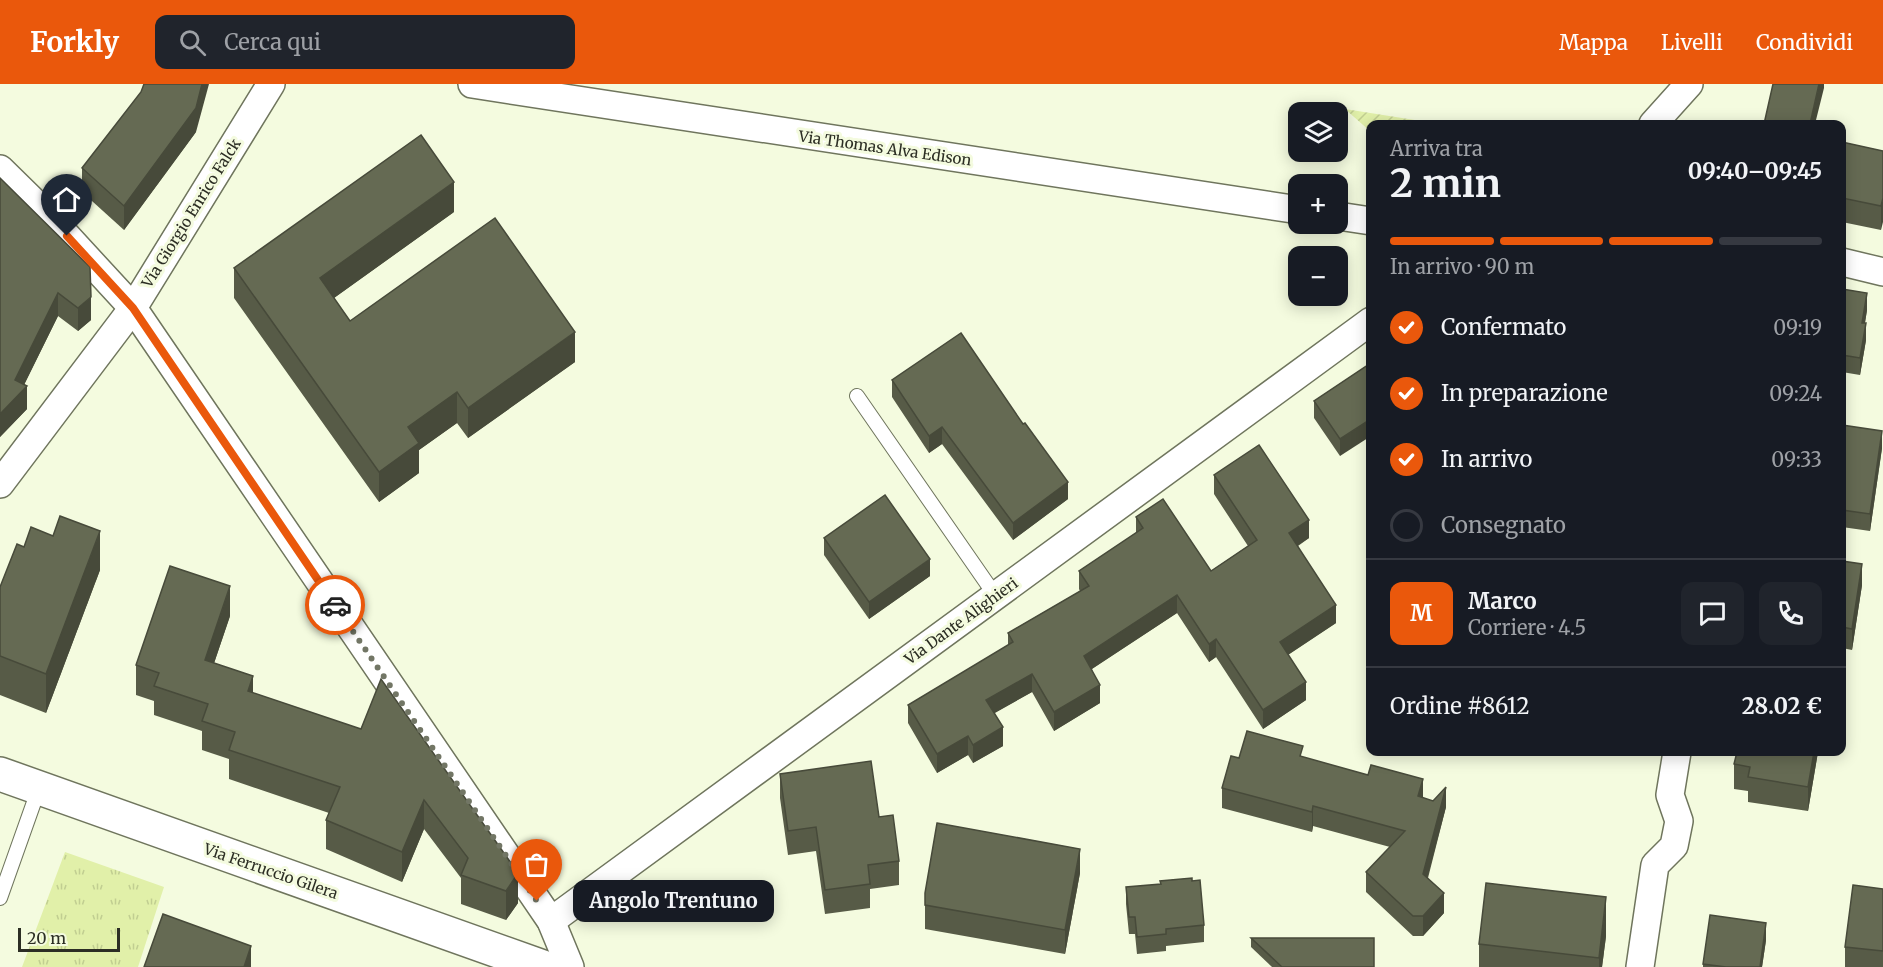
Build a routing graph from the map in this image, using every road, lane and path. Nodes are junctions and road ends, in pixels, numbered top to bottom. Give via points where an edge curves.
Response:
1 (272, 84) edge
2 (472, 84) edge
3 (1689, 84) edge
4 (1658, 120) edge
5 (0, 169) edge
6 (1288, 208) edge
7 (1348, 218) edge
8 (1366, 220) edge
9 (1846, 263) edge
10 (1883, 272) edge
11 (133, 308) junction
12 (1366, 325) edge
13 (856, 396) dead end
14 (0, 484) edge
15 (995, 596) junction
16 (1676, 756) edge
17 (0, 774) edge
18 (39, 788) junction
19 (0, 898) edge
20 (551, 921) junction
21 (543, 967) edge
22 (570, 967) edge
23 (1640, 967) edge

1 - 11 street, Via Giorgio Enrico Falck
2 - 6 street, Via Thomas Alva Edison
3 - 4 street
5 - 11 street
7 - 8 street
9 - 10 street
11 - 14 street, Via Giorgio Enrico Falck
11 - 20 street
12 - 15 street, Via Dante Alighieri
13 - 15 lane
15 - 20 street, Via Dante Alighieri
16 - 23 street via 1670,795 1679,821 1674,846 1655,865
17 - 18 main road, Via Ferruccio Gilera
18 - 19 lane
18 - 21 main road, Via Ferruccio Gilera
20 - 22 street

